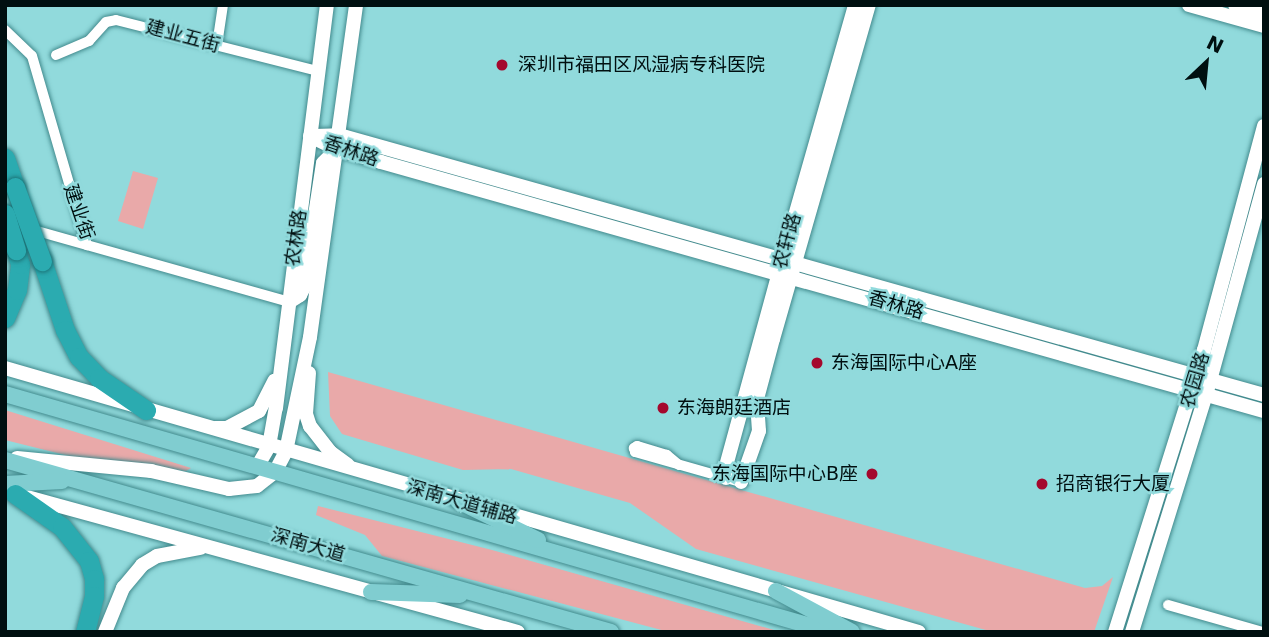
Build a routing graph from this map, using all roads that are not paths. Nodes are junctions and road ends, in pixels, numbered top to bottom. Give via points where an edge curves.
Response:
1 (223, 5) edge
2 (327, 5) edge
3 (356, 5) edge
4 (855, 5) edge
5 (869, 5) edge
6 (1189, 5) edge
7 (1235, 5) edge
8 (1264, 13) edge
9 (1264, 26) edge
10 (5, 30) edge
11 (217, 45) junction
12 (56, 55) dead end
13 (318, 71) junction
14 (1264, 126) edge
15 (310, 136) junction
16 (338, 142) junction
17 (5, 158) edge
18 (1264, 184) edge
19 (518, 186) junction
20 (516, 200) junction
21 (561, 205) junction
22 (5, 214) edge
23 (5, 222) edge
24 (87, 245) junction
25 (791, 269) junction
26 (289, 302) junction
27 (5, 318) edge
28 (310, 337) junction
29 (5, 368) edge
30 (279, 371) junction
31 (1203, 378) junction
32 (1199, 393) junction
33 (5, 394) edge
34 (1264, 395) edge
35 (146, 410) junction
36 (1264, 411) edge
37 (210, 429) junction
38 (269, 446) junction
39 (286, 451) junction
40 (5, 459) edge
41 (679, 464) dead end
42 (257, 467) junction
43 (275, 472) junction
44 (362, 473) junction
45 (723, 473) junction
46 (86, 482) junction
47 (1162, 486) junction
48 (8, 490) edge
49 (1176, 491) junction
50 (458, 500) junction
51 (205, 547) junction
52 (574, 559) junction
53 (776, 591) junction
54 (371, 592) junction
55 (483, 596) junction
56 (1124, 605) junction
57 (1168, 605) dead end
58 (1139, 610) junction
59 (97, 625) edge
60 (518, 632) edge
61 (611, 632) edge
62 (831, 632) edge
63 (852, 632) edge
64 (919, 632) edge
65 (1115, 632) edge
66 (1132, 632) edge
67 (1263, 632) edge

1 - 11 street
2 - 13 main road, 农林路
3 - 16 main road, 农林路
4 - 25 main road, 农轩路
5 - 25 main road, 农轩路
6 - 9 main road
7 - 8 main road
10 - 24 street, 建业街 via 32,56
11 - 12 street, 建业五街 via 116,20 106,22 89,41
11 - 13 street, 建业五街
13 - 15 main road, 农林路
14 - 31 main road, 农园路
15 - 16 main road, 香林路
15 - 26 main road, 农林路
16 - 19 main road, 香林路
16 - 20 main road, 香林路
16 - 26 main road via 323,163 304,287
16 - 28 main road, 农林路
17 - 35 highway, bridge via 65,330 79,357 99,378
18 - 31 main road, 农园路
19 - 20 main road
19 - 21 main road, 香林路
20 - 21 main road, 香林路
21 - 25 main road, 香林路
22 - 27 highway, bridge via 20,264 18,290
23 - 24 street
24 - 26 street, 建业街
25 - 31 main road, 香林路
25 - 32 main road, 香林路
25 - 45 main road, 农轩路
25 - 45 main road, 农轩路 via 757,399 759,431 744,477
26 - 30 main road, 农林路
28 - 39 main road, 农林路
28 - 44 main road via 306,414 310,426 330,452
29 - 35 main road, 深南大道辅路
30 - 37 main road via 258,411 227,428
30 - 38 main road, 农林路
31 - 32 main road, 农园路
31 - 34 main road, 香林路
32 - 36 main road, 香林路
32 - 47 main road, 农园路
32 - 49 main road, 农园路
33 - 42 main road
35 - 37 main road, 深南大道辅路
37 - 38 main road, 深南大道辅路
38 - 39 main road, 深南大道辅路
38 - 42 main road, 农林路
39 - 43 main road
39 - 44 main road, 深南大道辅路
40 - 43 main road, 深南大道 via 151,471 229,489 257,486
40 - 46 main road, 深南大道
41 - 45 street
42 - 43 main road
43 - 52 main road
44 - 50 main road, 深南大道辅路
46 - 48 main road
46 - 55 main road, 深南大道
47 - 49 main road
47 - 56 main road, 农园路
48 - 51 main road
48 - 59 highway via 62,527 89,561
49 - 58 main road, 农园路
50 - 52 main road
50 - 53 main road, 深南大道辅路
51 - 54 main road
51 - 59 main road via 157,556 142,565
52 - 62 main road
53 - 63 main road
53 - 64 main road, 深南大道辅路
54 - 55 main road
54 - 60 main road
55 - 61 main road, 深南大道
56 - 58 main road via 1133,612
56 - 65 main road, 农园路
57 - 67 street
58 - 66 main road, 农园路

